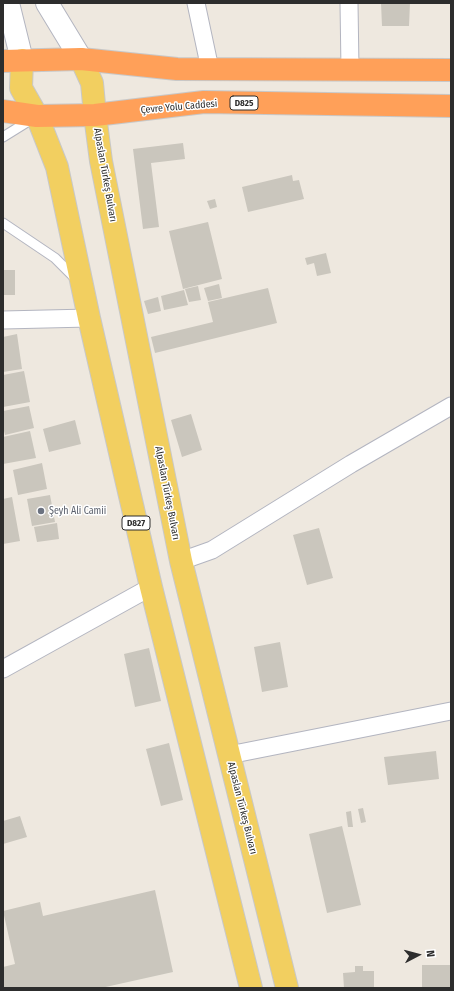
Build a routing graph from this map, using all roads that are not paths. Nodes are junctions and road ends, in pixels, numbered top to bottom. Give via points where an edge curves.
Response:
1 (8, 3) edge
2 (47, 3) edge
3 (196, 3) edge
4 (349, 3) edge
5 (3, 23) edge
6 (81, 59) junction
7 (13, 61) edge
8 (350, 69) junction
9 (210, 70) junction
10 (451, 70) edge
11 (451, 106) edge
12 (3, 111) edge
13 (95, 115) junction
14 (37, 116) junction
15 (3, 137) edge
16 (3, 223) edge
17 (82, 286) junction
18 (89, 318) junction
19 (3, 320) edge
20 (451, 406) edge
21 (181, 561) junction
22 (151, 587) junction
23 (3, 669) edge
24 (451, 711) edge
25 (229, 754) junction
26 (251, 988) edge
27 (287, 988) edge

1 - 5 street
1 - 7 main road
2 - 6 main road, Alpaslan Türkeş Bulvarı
3 - 9 street
4 - 8 street
6 - 7 highway
6 - 9 highway
6 - 13 main road, Alpaslan Türkeş Bulvarı via 92,83
7 - 14 main road, D827 via 22,88
8 - 9 highway
8 - 10 highway
11 - 13 highway, Çevre Yolu Caddesi / D825 via 204,102
12 - 14 highway, Çevre Yolu Caddesi / D825
13 - 14 highway, Çevre Yolu Caddesi / D825
13 - 21 main road, Alpaslan Türkeş Bulvarı via 102,169
14 - 15 lane
14 - 17 main road, D827 via 57,167
16 - 17 lane via 55,258
17 - 18 main road, D827
18 - 19 street
18 - 22 main road, D827
20 - 21 street via 212,550
21 - 25 main road, Alpaslan Türkeş Bulvarı
22 - 23 street
22 - 26 main road, D827
24 - 25 street
25 - 27 main road, Alpaslan Türkeş Bulvarı

